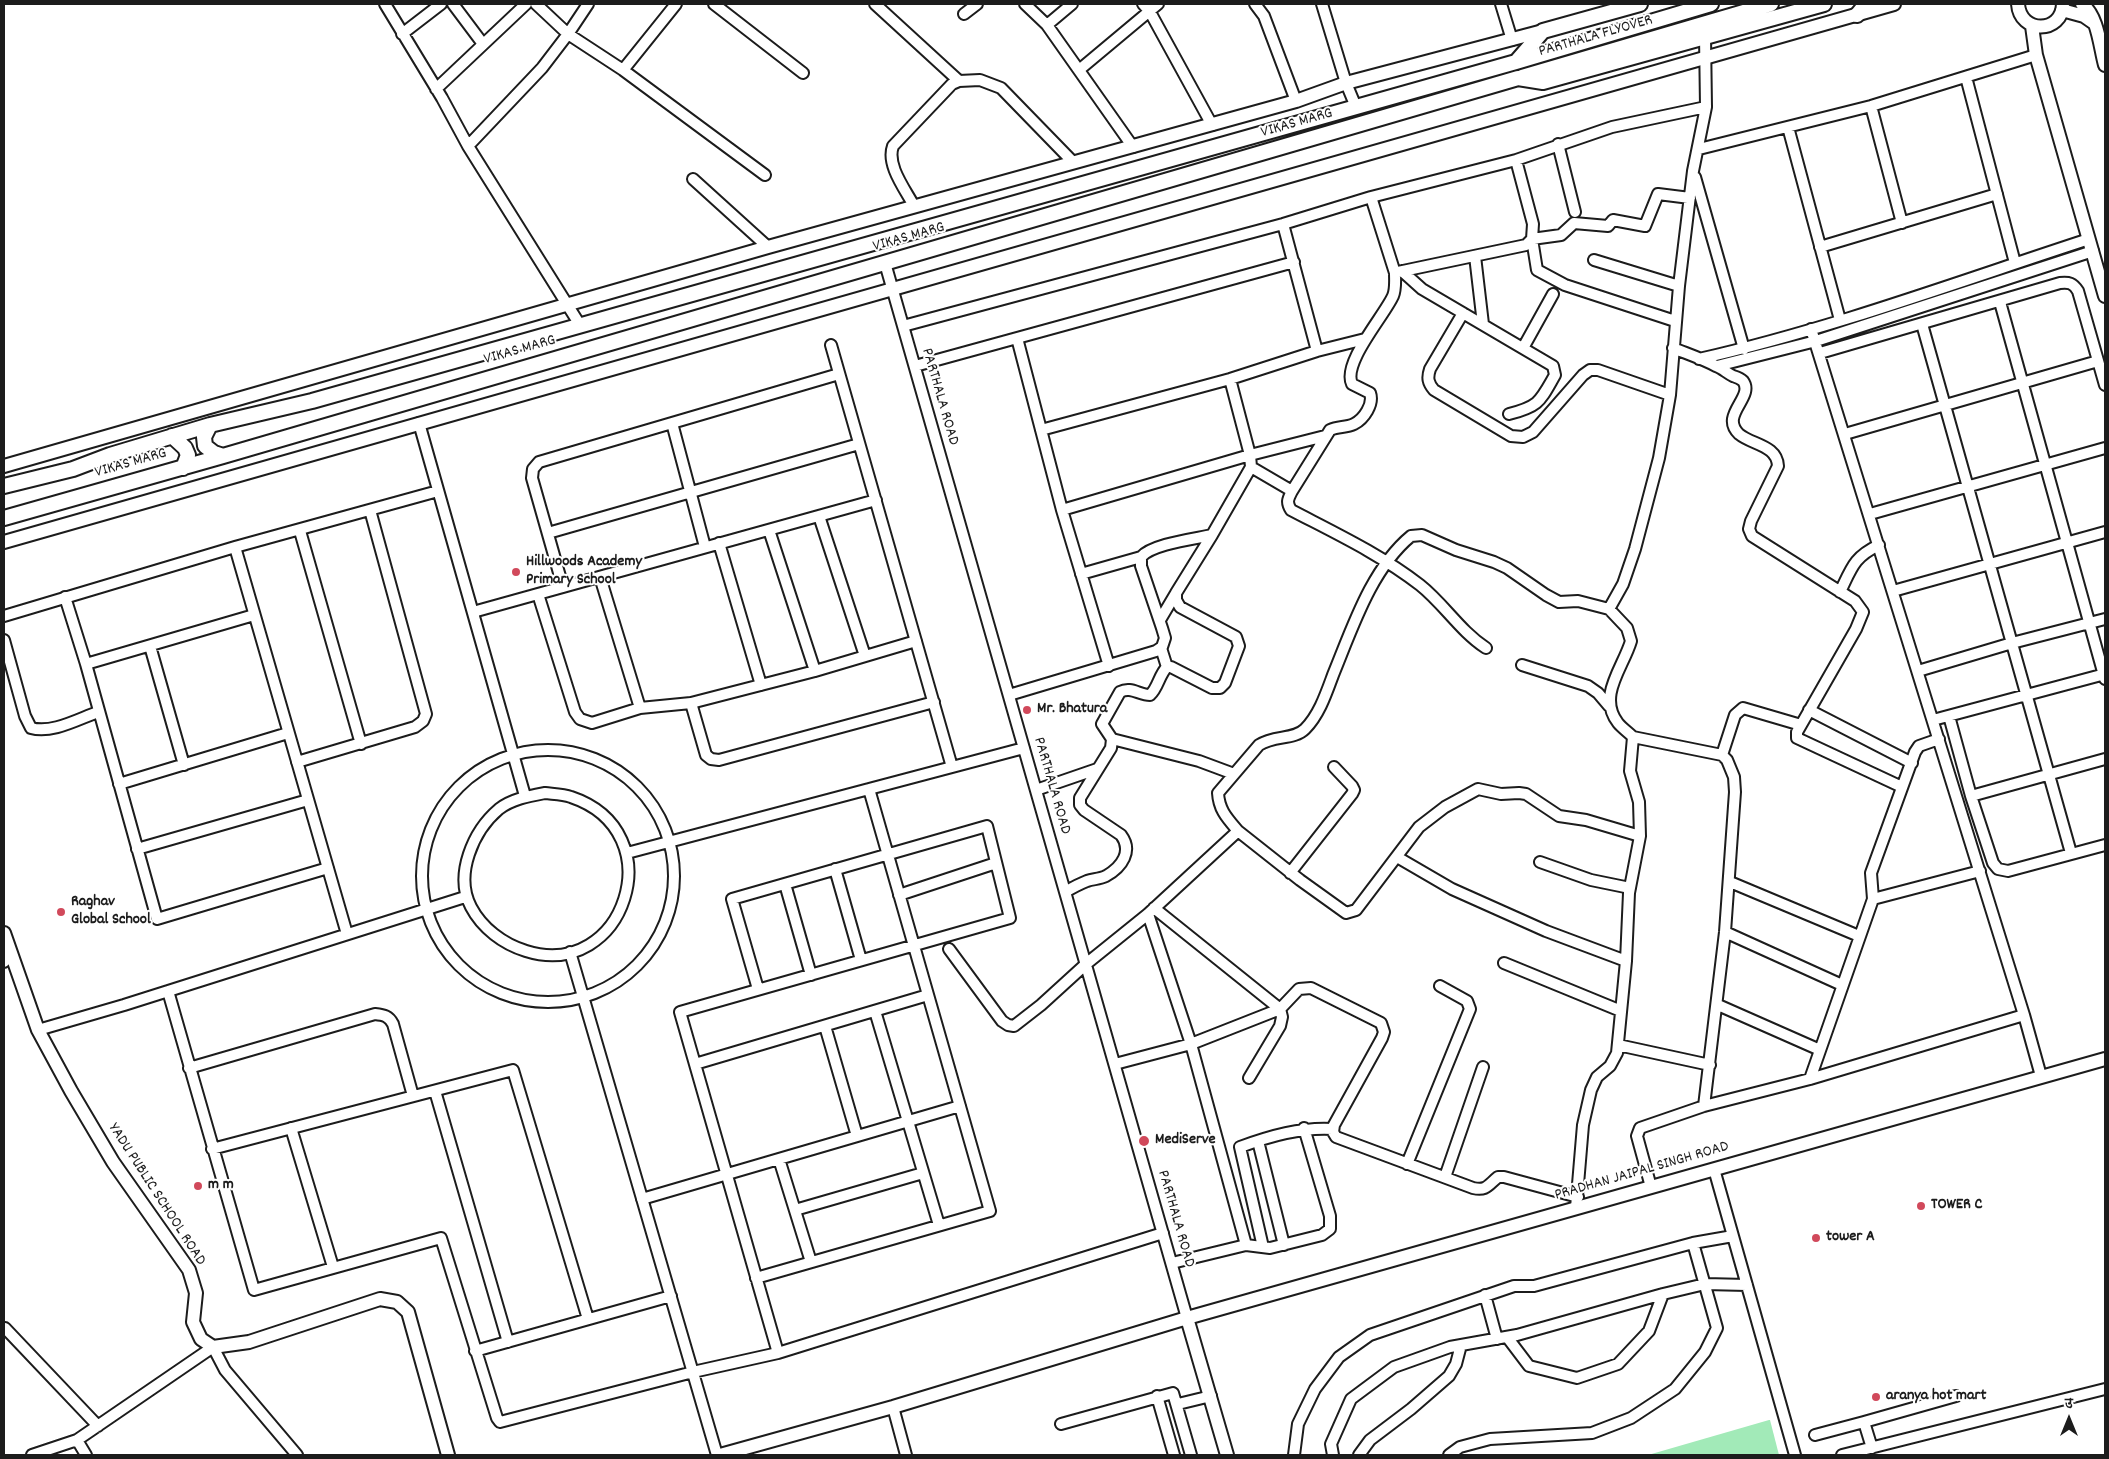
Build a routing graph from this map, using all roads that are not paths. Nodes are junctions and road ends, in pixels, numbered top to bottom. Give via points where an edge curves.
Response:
1 (385, 4) edge
2 (440, 4) edge
3 (453, 4) edge
4 (526, 4) edge
5 (536, 4) edge
6 (588, 4) edge
7 (676, 4) edge
8 (714, 4) edge
9 (875, 4) edge
10 (977, 4) edge
11 (1025, 4) edge
12 (1072, 4) edge
13 (1158, 4) edge
14 (1255, 4) edge
15 (1322, 4) edge
16 (1501, 4) edge
17 (1640, 4) edge
18 (1711, 4) edge
19 (1771, 4) edge
20 (1824, 4) edge
21 (1866, 4) edge
22 (1894, 4) edge
23 (2018, 4) edge
24 (2082, 4) edge
25 (2063, 7) edge
26 (1147, 8) edge
27 (964, 14) dead end
28 (1857, 15) junction
29 (2094, 23) junction
30 (1047, 25) junction
31 (2032, 26) junction
32 (1543, 31) junction
33 (402, 34) junction
34 (568, 34) junction
35 (1705, 36) junction
36 (1512, 40) junction
37 (484, 44) junction
38 (2036, 55) junction
39 (1707, 58) junction
40 (1516, 62) junction
41 (2105, 65) edge
42 (623, 70) junction
43 (1078, 70) junction
44 (803, 73) dead end
45 (1966, 77) junction
46 (1518, 78) junction
47 (959, 81) junction
48 (1346, 83) junction
49 (436, 88) junction
50 (1296, 101) junction
51 (1706, 106) junction
52 (1871, 106) junction
53 (1356, 107) junction
54 (1212, 125) junction
55 (1788, 127) junction
56 (1558, 144) junction
57 (468, 146) junction
58 (1133, 147) junction
59 (1699, 149) junction
60 (1516, 160) junction
61 (1073, 162) junction
62 (1693, 171) junction
63 (765, 174) dead end
64 (693, 180) dead end
65 (1997, 194) junction
66 (1371, 197) junction
67 (1690, 198) junction
68 (914, 206) junction
69 (1575, 212) dead end
70 (1902, 223) junction
71 (1283, 224) junction
72 (1532, 239) junction
73 (2091, 245) junction
74 (768, 247) junction
75 (1820, 247) junction
76 (1475, 256) junction
77 (1594, 260) dead end
78 (1294, 262) junction
79 (885, 263) junction
80 (2015, 263) junction
81 (1398, 272) junction
82 (1679, 286) junction
83 (893, 289) junction
84 (1553, 294) dead end
85 (2105, 296) edge
86 (2000, 302) junction
87 (568, 305) junction
88 (1463, 314) junction
89 (1840, 320) junction
90 (1675, 321) junction
91 (1483, 324) junction
92 (1922, 324) junction
93 (580, 325) junction
94 (903, 326) junction
95 (1811, 329) junction
96 (1018, 338) junction
97 (1365, 339) junction
98 (1816, 341) junction
99 (831, 346) dead end
100 (1523, 348) junction
101 (1674, 348) junction
102 (1744, 349) junction
103 (1317, 351) junction
104 (1820, 352) junction
105 (1699, 359) junction
106 (2098, 360) junction
107 (915, 366) junction
108 (1717, 366) junction
109 (839, 374) junction
110 (1230, 379) junction
111 (2022, 383) junction
112 (2105, 386) edge
113 (1670, 395) junction
114 (1945, 405) junction
115 (1509, 414) dead end
116 (419, 423) junction
117 (672, 423) junction
118 (210, 425) junction
119 (1041, 430) junction
120 (1845, 434) junction
121 (172, 436) junction
122 (1326, 436) junction
123 (859, 444) junction
124 (2105, 448) edge
125 (1250, 455) junction
126 (223, 456) junction
127 (2045, 465) junction
128 (4, 466) edge
129 (1251, 466) junction
130 (183, 468) junction
131 (4, 486) edge
132 (1968, 486) junction
133 (438, 490) junction
134 (1292, 491) junction
135 (691, 493) junction
136 (876, 500) junction
137 (370, 510) junction
138 (1062, 510) junction
139 (1870, 514) junction
140 (819, 516) junction
141 (4, 518) edge
142 (769, 530) junction
143 (300, 531) junction
144 (2105, 532) edge
145 (548, 534) junction
146 (1212, 535) junction
147 (4, 542) edge
148 (2067, 542) junction
149 (719, 544) junction
150 (1879, 545) junction
151 (235, 547) junction
152 (705, 547) junction
153 (1141, 558) junction
154 (1388, 561) junction
155 (1990, 564) junction
156 (1081, 574) junction
157 (600, 577) junction
158 (563, 586) junction
159 (1893, 591) junction
160 (1840, 592) junction
161 (1176, 593) junction
162 (538, 594) junction
163 (65, 597) junction
164 (1609, 610) junction
165 (473, 612) junction
166 (254, 615) junction
167 (4, 616) edge
168 (2105, 619) edge
169 (1160, 620) junction
170 (2089, 623) junction
171 (4, 640) edge
172 (916, 641) junction
173 (2012, 643) junction
174 (150, 646) junction
175 (1161, 648) junction
176 (1486, 648) dead end
177 (865, 656) junction
178 (86, 664) junction
179 (1522, 665) dead end
180 (1109, 666) junction
181 (1167, 667) junction
182 (815, 671) junction
183 (1918, 671) junction
184 (2105, 676) edge
185 (761, 685) junction
186 (1009, 695) junction
187 (2027, 695) junction
188 (934, 702) junction
189 (691, 703) junction
190 (1610, 707) junction
191 (640, 708) junction
192 (1809, 710) junction
193 (98, 712) junction
194 (1949, 716) junction
195 (1933, 720) junction
196 (1801, 725) junction
197 (288, 733) junction
198 (1633, 737) junction
199 (1112, 739) junction
200 (1939, 739) junction
201 (361, 744) junction
202 (1024, 748) junction
203 (513, 754) junction
204 (1722, 754) junction
205 (2105, 759) edge
206 (297, 762) junction
207 (1912, 763) junction
208 (184, 765) junction
209 (952, 767) junction
210 (1334, 767) dead end
211 (1098, 769) junction
212 (1234, 774) junction
213 (2049, 774) junction
214 (119, 784) junction
215 (1902, 788) junction
216 (869, 789) junction
217 (1036, 790) junction
218 (525, 796) junction
219 (1971, 796) junction
220 (308, 800) junction
221 (1238, 831) junction
222 (1640, 836) junction
223 (672, 841) junction
224 (2105, 845) edge
225 (137, 850) junction
226 (627, 853) junction
227 (2071, 853) junction
228 (888, 854) junction
229 (1397, 857) junction
230 (1540, 862) dead end
231 (996, 863) junction
232 (328, 868) junction
233 (835, 869) junction
234 (1980, 871) junction
235 (1290, 873) junction
236 (1730, 882) junction
237 (785, 884) junction
238 (1630, 888) junction
239 (1065, 892) junction
240 (900, 895) junction
241 (466, 897) junction
242 (1872, 899) junction
243 (424, 910) junction
244 (1151, 911) junction
245 (1725, 932) junction
246 (4, 933) edge
247 (347, 934) junction
248 (1860, 936) junction
249 (914, 945) junction
250 (949, 949) dead end
251 (570, 952) junction
252 (8, 958) edge
253 (862, 960) junction
254 (1626, 961) junction
255 (1504, 963) dead end
256 (1086, 964) junction
257 (811, 975) junction
258 (1842, 985) junction
259 (1440, 986) dead end
260 (758, 990) junction
261 (168, 991) junction
262 (928, 995) junction
263 (584, 998) junction
264 (1718, 1005) junction
265 (1280, 1009) junction
266 (875, 1011) junction
267 (1621, 1011) junction
268 (2024, 1015) junction
269 (825, 1026) junction
270 (38, 1030) junction
271 (1191, 1044) junction
272 (1618, 1045) junction
273 (1820, 1050) junction
274 (2105, 1059) edge
275 (695, 1064) junction
276 (1115, 1064) junction
277 (1710, 1065) junction
278 (1483, 1067) dead end
279 (189, 1068) junction
280 (2041, 1076) junction
281 (1249, 1078) dead end
282 (1810, 1079) junction
283 (435, 1090) junction
284 (413, 1096) junction
285 (960, 1106) junction
286 (1704, 1106) junction
287 (908, 1122) junction
288 (291, 1128) junction
289 (1304, 1128) junction
290 (1333, 1128) junction
291 (857, 1136) junction
292 (1258, 1142) junction
293 (212, 1149) junction
294 (779, 1159) junction
295 (1407, 1164) junction
296 (1714, 1169) junction
297 (923, 1173) junction
298 (727, 1174) junction
299 (1444, 1177) junction
300 (1651, 1186) junction
301 (642, 1199) junction
302 (1577, 1202) junction
303 (795, 1210) junction
304 (939, 1225) junction
305 (1163, 1233) junction
306 (1733, 1236) junction
307 (1693, 1242) junction
308 (1246, 1245) junction
309 (1284, 1245) junction
310 (1263, 1247) junction
311 (811, 1262) junction
312 (1172, 1263) junction
313 (333, 1267) junction
314 (756, 1278) junction
315 (1705, 1284) junction
316 (1747, 1285) junction
317 (1663, 1294) junction
318 (1485, 1295) junction
319 (670, 1296) junction
320 (1187, 1318) junction
321 (588, 1320) junction
322 (5, 1328) edge
323 (1502, 1338) junction
324 (508, 1342) junction
325 (1461, 1345) junction
326 (213, 1347) junction
327 (474, 1351) junction
328 (778, 1353) junction
329 (694, 1372) junction
330 (2105, 1389) edge
331 (1157, 1396) junction
332 (1211, 1396) junction
333 (1956, 1396) dead end
334 (1178, 1404) junction
335 (893, 1407) junction
336 (1864, 1422) junction
337 (1061, 1424) dead end
338 (98, 1426) junction
339 (1815, 1436) dead end
340 (76, 1440) junction
341 (1872, 1448) junction
342 (742, 1452) edge
343 (32, 1455) edge
344 (86, 1455) edge
345 (297, 1455) edge
346 (448, 1455) edge
347 (719, 1455) edge
348 (906, 1455) edge
349 (1174, 1455) edge
350 (1191, 1455) edge
351 (1227, 1455) edge
352 (1294, 1455) edge
353 (1332, 1455) edge
354 (1359, 1455) edge
355 (1449, 1455) edge
356 (1795, 1455) edge
357 (1842, 1455) edge

1 - 33 street
2 - 33 street
3 - 37 street
4 - 37 street
5 - 34 street
6 - 34 street
7 - 42 street
8 - 44 street
9 - 47 street
10 - 27 street
11 - 30 street
12 - 30 street
13 - 26 street
14 - 50 street via 1264,16
15 - 48 street
16 - 36 street
17 - 32 main road
18 - 40 main road, PARTHALA FLYOVER
19 - 46 main road, PARTHALA FLYOVER
20 - 35 main road, VIKAS MARG
21 - 28 main road
22 - 28 street
23 - 31 street via 2021,16
24 - 29 street
25 - 29 street
25 - 31 street via 2053,24
26 - 43 street
26 - 54 street
28 - 39 street
29 - 41 street
30 - 43 street
31 - 38 street
32 - 36 street
32 - 40 main road
33 - 49 street
34 - 42 street
34 - 57 street via 542,68
35 - 39 street
35 - 46 main road, VIKAS MARG via 1543,82
36 - 48 street
37 - 49 street
38 - 45 street
38 - 73 street
39 - 51 street
39 - 83 street
40 - 53 main road, VIKAS MARG
42 - 63 street
43 - 58 street
45 - 52 street
45 - 65 street
46 - 79 main road, VIKAS MARG
47 - 61 street via 980,80 1001,88
47 - 68 street via 893,146 892,163
48 - 50 street
48 - 53 street
49 - 57 street
50 - 54 street
51 - 56 street via 1612,127
51 - 59 street
52 - 55 street
52 - 70 street
53 - 93 main road, VIKAS MARG
54 - 58 street
55 - 59 street
55 - 75 street
56 - 60 street
56 - 69 street
57 - 87 street
58 - 61 street
59 - 62 street
60 - 66 street
60 - 72 street via 1533,224
61 - 68 street
62 - 67 street
62 - 102 street
64 - 74 street
65 - 70 street
65 - 80 street
66 - 71 street
66 - 81 street
67 - 72 street via 1658,194 1645,226 1612,220 1608,226 1574,223 1561,235
67 - 82 street
68 - 74 street
70 - 75 street
71 - 78 street
71 - 94 street
72 - 76 street via 1526,245
72 - 90 street via 1537,270 1564,285
73 - 80 street
73 - 85 street
73 - 98 street
74 - 87 street
75 - 89 street
76 - 81 street
76 - 91 street
77 - 82 street
78 - 96 street
78 - 103 street
79 - 83 street, PARTHALA ROAD
79 - 126 main road, VIKAS MARG
80 - 89 street
81 - 88 street
81 - 97 street via 1393,296
82 - 90 street
83 - 94 street, PARTHALA ROAD
83 - 116 street
84 - 100 street
86 - 92 street
86 - 106 street via 2069,282 2078,291
86 - 111 street
87 - 93 street
87 - 128 street
88 - 91 street
88 - 113 street via 1430,369 1428,384 1511,436 1523,437 1533,432 1590,370
89 - 95 street
90 - 101 street
91 - 100 street
92 - 104 street
92 - 114 street
93 - 118 main road, VIKAS MARG via 312,401
94 - 107 street, PARTHALA ROAD
95 - 98 street
95 - 102 street
96 - 107 street
96 - 119 street
97 - 103 street
97 - 122 street via 1349,377 1352,384 1370,393 1370,404 1354,424 1336,428
98 - 104 street
98 - 108 street
99 - 109 street
100 - 115 street via 1553,366 1556,375 1539,402 1527,410
101 - 105 street
101 - 113 street
102 - 105 street
103 - 110 street
104 - 120 street
105 - 108 street
106 - 111 street
106 - 112 street
107 - 186 street, PARTHALA ROAD
108 - 160 street via 1745,385 1745,393 1732,418 1739,434 1778,458 1778,466 1750,521 1752,536
109 - 117 street
109 - 123 street
110 - 119 street
110 - 125 street
111 - 114 street
111 - 127 street
113 - 164 street via 1659,458 1635,549 1623,584
114 - 120 street
114 - 132 street
116 - 133 street
116 - 147 street
117 - 135 street
117 - 145 street via 539,462 533,469 532,478
118 - 121 main road, VIKAS MARG
118 - 126 main road via 204,437 205,446
119 - 138 street
120 - 139 street
121 - 130 main road via 188,455
121 - 131 main road, VIKAS MARG via 73,469
122 - 125 street
122 - 134 street
123 - 135 street
123 - 136 street
124 - 127 street
125 - 129 street
125 - 138 street
126 - 130 main road, VIKAS MARG
127 - 132 street
127 - 148 street
129 - 134 street
129 - 146 street
130 - 141 main road, VIKAS MARG
132 - 139 street
132 - 155 street
133 - 137 street
133 - 165 street
134 - 154 street via 1288,499 1291,510
135 - 145 street
135 - 152 street
136 - 140 street
136 - 172 street
137 - 143 street
137 - 201 street via 426,714 415,727
138 - 156 street
139 - 150 street
140 - 142 street
140 - 177 street
142 - 149 street
142 - 182 street
143 - 151 street
143 - 201 street
144 - 148 street
145 - 158 street
146 - 153 street via 1146,552
146 - 161 street
148 - 155 street
148 - 170 street
149 - 152 street
149 - 185 street
150 - 159 street
150 - 160 street via 1858,557
151 - 163 street
151 - 166 street
152 - 157 street
153 - 156 street
153 - 169 street
154 - 164 street via 1411,536 1422,535 1507,568 1559,602 1578,602
154 - 176 street via 1433,596 1470,636
154 - 212 street via 1354,622 1321,705 1306,728 1300,734 1267,740 1259,745
155 - 159 street
155 - 173 street
156 - 180 street
157 - 158 street
157 - 191 street
158 - 162 street
159 - 183 street
160 - 192 street via 1860,606 1862,618
161 - 169 street
161 - 181 street via 1180,607 1236,637 1239,646 1220,688 1212,688
162 - 165 street
162 - 191 street via 575,712 580,719 592,723
163 - 167 street
163 - 178 street
164 - 190 street via 1627,628 1631,641 1609,693
165 - 203 street
166 - 174 street
166 - 197 street
168 - 170 street
169 - 175 street via 1165,638
170 - 173 street
170 - 184 street
171 - 193 street via 31,728 49,729
172 - 177 street
172 - 188 street
173 - 183 street
173 - 187 street
174 - 178 street
174 - 208 street
175 - 180 street
175 - 181 street
177 - 182 street
178 - 193 street
179 - 190 street via 1588,686
180 - 186 street
181 - 199 street via 1150,695 1130,690 1120,692 1102,724
182 - 185 street
183 - 195 street
184 - 187 street
185 - 189 street
186 - 202 street, PARTHALA ROAD
187 - 194 street
187 - 213 street
188 - 189 street via 719,760 706,755
188 - 209 street
189 - 191 street
190 - 198 street via 1619,723
192 - 196 street
192 - 207 street
193 - 214 street
194 - 195 street
194 - 219 street
195 - 200 street
196 - 204 street via 1742,708 1735,715
196 - 215 street via 1797,738 1804,743
197 - 206 street
197 - 208 street
198 - 204 street
198 - 222 street via 1630,771 1639,802
199 - 211 street via 1111,748
199 - 212 street via 1199,761
200 - 207 street via 1919,746
200 - 234 street
201 - 206 street
202 - 209 street
202 - 217 street, PARTHALA ROAD
203 - 218 street
203 - 223 street via 552,749 592,757 613,768 627,776 654,805
203 - 243 street via 476,771 447,798 428,833 420,876
204 - 236 street via 1736,784
205 - 213 street
206 - 220 street
207 - 215 street
208 - 214 street
209 - 216 street
210 - 235 street via 1354,790
211 - 217 street
211 - 239 street via 1080,798 1080,805 1121,835 1127,850 1124,861 1105,877
212 - 221 street via 1218,793 1218,804
213 - 219 street
213 - 227 street
214 - 225 street
215 - 242 street via 1871,873
216 - 223 street
216 - 228 street
217 - 239 street, PARTHALA ROAD
218 - 226 street via 545,793 570,796 590,805 608,820
218 - 241 street via 500,808 474,840 465,875
219 - 227 street via 1993,864 1998,869 2008,871
220 - 225 street
220 - 232 street
221 - 235 street
221 - 244 street
222 - 229 street via 1586,820 1559,816 1526,794 1501,794 1478,789 1425,822
222 - 238 street
223 - 226 street
223 - 263 street via 676,880 667,923 644,961 610,988
224 - 227 street
225 - 232 street via 157,919
226 - 251 street via 629,877 625,900 616,918 593,941
228 - 231 street via 987,826
228 - 233 street
228 - 240 street
229 - 235 street via 1352,912 1338,908
229 - 254 street via 1452,889 1546,931
230 - 238 street via 1591,880
231 - 240 street
231 - 249 street via 1010,918
232 - 247 street
233 - 237 street
233 - 253 street
234 - 242 street
234 - 268 street
236 - 245 street
236 - 248 street
237 - 257 street
237 - 260 street via 732,899
238 - 254 street
239 - 256 street, PARTHALA ROAD
240 - 249 street
241 - 243 street
241 - 251 street via 474,912 492,932 511,946 537,954
242 - 248 street
243 - 247 street
243 - 263 street via 449,957 483,986 524,1001
244 - 256 street
244 - 265 street
244 - 271 street
245 - 258 street
245 - 264 street
246 - 252 street, YADU PUBLIC SCHOOL ROAD
247 - 261 street
248 - 258 street
249 - 253 street
249 - 262 street
250 - 256 street via 1002,1021 1014,1026
251 - 263 street
252 - 270 street, YADU PUBLIC SCHOOL ROAD
253 - 257 street
254 - 267 street
255 - 267 street
256 - 276 street, PARTHALA ROAD
257 - 260 street
258 - 273 street
259 - 295 street via 1467,1001 1470,1009
260 - 275 street via 680,1012
261 - 270 street
261 - 279 street
262 - 266 street
262 - 285 street
263 - 301 street
264 - 273 street
264 - 277 street
265 - 271 street
265 - 281 street via 1280,1026
265 - 290 street via 1298,989 1311,988 1381,1023 1383,1027 1382,1038
266 - 269 street
266 - 287 street
267 - 272 street
268 - 280 street
268 - 282 street
269 - 275 street
269 - 291 street
270 - 326 street, YADU PUBLIC SCHOOL ROAD via 113,1162 189,1270 196,1293 193,1322 201,1338
271 - 276 street
271 - 308 street
272 - 277 street
272 - 302 street via 1610,1066 1597,1077 1591,1090 1583,1125
273 - 282 street
274 - 280 street, PRADHAN JAIPAL SINGH ROAD
275 - 298 street
276 - 305 street, PARTHALA ROAD
277 - 286 street
278 - 299 street
279 - 284 street via 376,1014 390,1018 393,1024
279 - 293 street
280 - 296 street, PRADHAN JAIPAL SINGH ROAD
282 - 286 street
283 - 284 street
283 - 321 street via 514,1070
283 - 324 street
284 - 288 street
285 - 287 street
285 - 304 street via 990,1211
286 - 300 street via 1638,1130
287 - 291 street
287 - 297 street
288 - 293 street
288 - 313 street
289 - 290 street
289 - 292 street
289 - 309 street via 1332,1224 1322,1235
290 - 295 street via 1336,1137
291 - 294 street
292 - 309 street
292 - 310 street via 1240,1148 1240,1151
293 - 313 street via 254,1290
294 - 298 street
294 - 303 street
295 - 299 street
296 - 300 street, PRADHAN JAIPAL SINGH ROAD
296 - 306 street
297 - 303 street
297 - 304 street
298 - 301 street
298 - 314 street
299 - 302 street via 1481,1190 1489,1188 1498,1177 1504,1177
300 - 302 street, PRADHAN JAIPAL SINGH ROAD
301 - 319 street
302 - 320 street, PRADHAN JAIPAL SINGH ROAD
303 - 311 street
304 - 311 street
305 - 312 street, PARTHALA ROAD
305 - 328 street
306 - 307 street
306 - 316 street
307 - 315 street
307 - 318 street via 1534,1286 1514,1286
308 - 310 street
308 - 312 street
309 - 310 street
311 - 314 street
312 - 320 street, PARTHALA ROAD
313 - 327 street via 441,1238
314 - 328 street
315 - 316 street
315 - 317 street
315 - 355 street via 1717,1328 1705,1352 1674,1389 1631,1418 1592,1433 1490,1439 1460,1447
316 - 356 street
317 - 323 street
317 - 323 street via 1649,1331 1618,1364 1577,1378 1529,1366
318 - 323 street
318 - 352 street via 1370,1335 1339,1357 1315,1389 1298,1424
319 - 321 street
319 - 329 street
320 - 332 street
320 - 335 street, PRADHAN JAIPAL SINGH ROAD
321 - 324 street
322 - 338 street
323 - 325 street
324 - 327 street
325 - 353 street via 1394,1368 1351,1399 1331,1444
325 - 354 street via 1449,1376 1370,1440
326 - 338 street
326 - 345 street, YADU PUBLIC SCHOOL ROAD via 225,1370
326 - 346 street via 248,1342 380,1299 397,1302 408,1312
327 - 329 street via 497,1418 502,1422
328 - 329 street
329 - 347 street
330 - 341 street
331 - 334 street via 1173,1393
331 - 337 street
331 - 349 street
332 - 334 street
332 - 351 street
333 - 336 street
334 - 350 street
335 - 342 street, PRADHAN JAIPAL SINGH ROAD
335 - 348 street
336 - 339 street
336 - 341 street
338 - 340 street
340 - 343 street
340 - 344 street
341 - 357 street
342 - 347 street, PRADHAN JAIPAL SINGH ROAD

